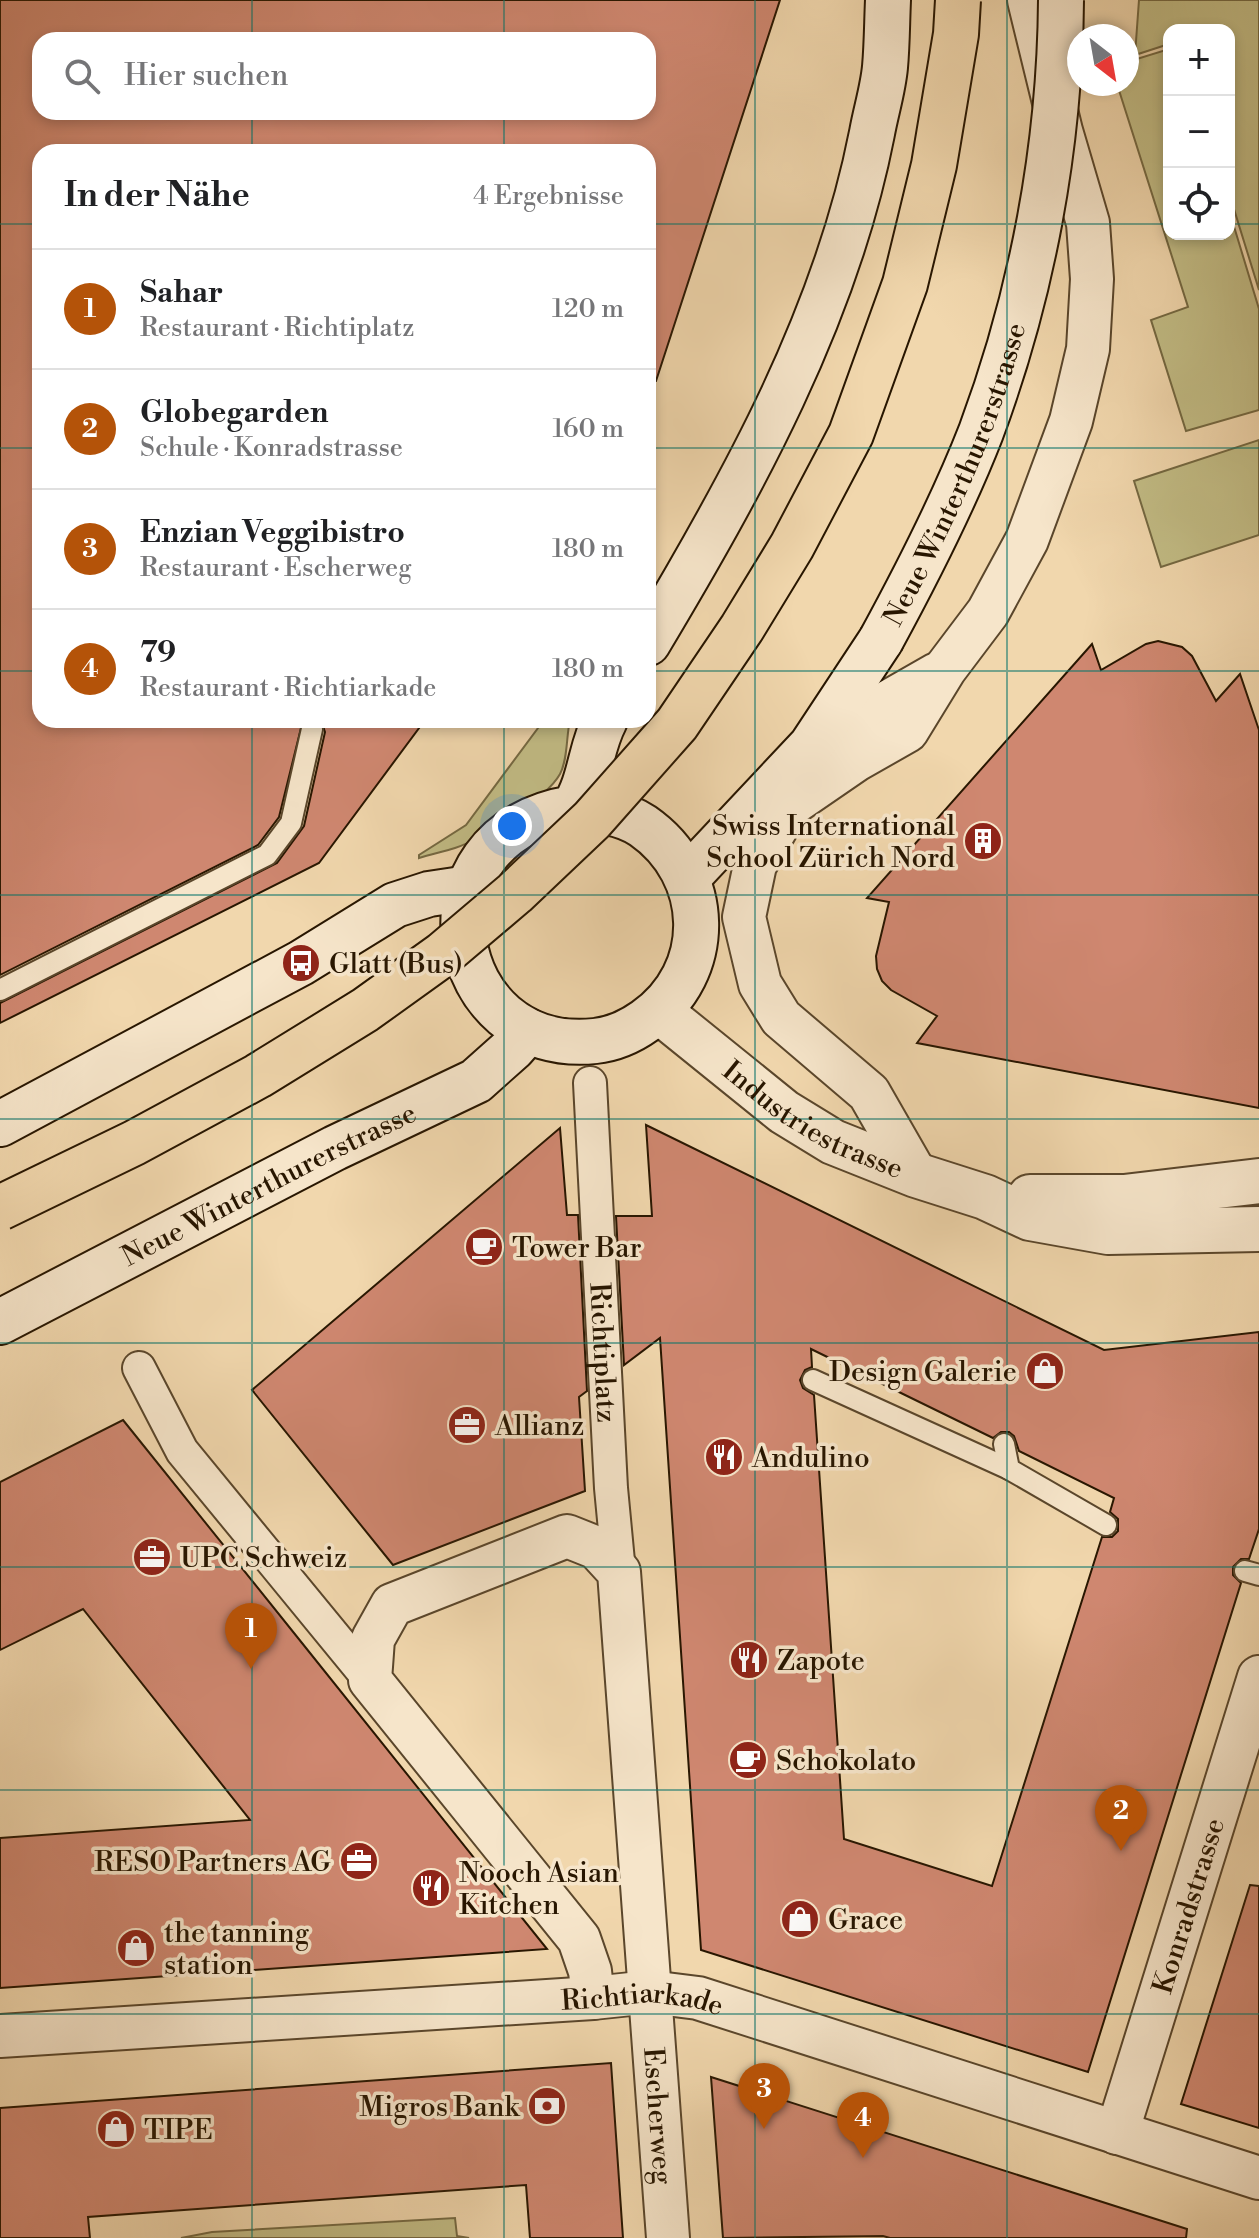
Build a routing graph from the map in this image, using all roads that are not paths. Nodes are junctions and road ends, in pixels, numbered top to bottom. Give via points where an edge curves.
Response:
1 (888, 0) edge
2 (958, 0) edge
3 (1029, 0) edge
4 (1061, 0) edge
5 (656, 629) edge
6 (945, 669) junction
7 (601, 728) edge
8 (312, 729) dead end
9 (811, 746) junction
10 (573, 808) junction
11 (688, 877) junction
12 (469, 888) junction
13 (0, 990) edge
14 (659, 1011) junction
15 (528, 1031) junction
16 (590, 1083) dead end
17 (0, 1124) edge
18 (916, 1175) junction
19 (1259, 1181) edge
20 (985, 1197) junction
21 (0, 1208) edge
22 (1256, 1233) edge
23 (0, 1322) edge
24 (139, 1368) dead end
25 (813, 1380) dead end
26 (1004, 1444) dead end
27 (1009, 1469) junction
28 (1106, 1525) dead end
29 (619, 1572) junction
30 (1259, 1677) edge
31 (370, 1680) junction
32 (650, 1992) junction
33 (593, 1998) junction
34 (0, 2036) edge
35 (1117, 2133) junction
36 (1259, 2178) edge
37 (668, 2238) edge

1 - 5 main road via 885,69 865,169 834,273 777,410
2 - 21 main road, bridge via 934,165 905,284 851,434 792,546 677,724 592,820 515,893 365,1010 258,1076
3 - 6 street via 1088,223 1088,349 1071,421 1027,540 988,612
4 - 9 main road, Neue Winterthurerstrasse, bridge via 1057,101 1045,186 1011,343 945,516 881,640
6 - 9 street
6 - 18 street via 907,731 789,806 755,865 744,917 760,984 781,1018 869,1093
7 - 10 main road via 583,793
8 - 13 lane via 291,823 267,855
9 - 11 main road, Neue Winterthurerstrasse
10 - 11 main road via 609,811 641,824 669,848
10 - 12 main road via 547,812 500,838
11 - 14 main road via 697,913 695,949 682,983
12 - 15 main road via 463,921 466,955 479,985 500,1011
12 - 17 main road via 395,905 301,963
14 - 15 main road via 630,1031 597,1041 561,1041
14 - 18 main road, Industriestrasse via 784,1112 833,1142
15 - 23 main road, Neue Winterthurerstrasse via 476,1081
16 - 29 street, Richtiplatz
18 - 20 main road, Industriestrasse
19 - 20 main road, Industriestrasse via 1124,1197
20 - 22 main road, Industriestrasse via 1030,1218 1108,1232
24 - 31 street via 182,1451
25 - 27 lane
26 - 27 lane
27 - 28 lane
29 - 31 street via 597,1548 567,1536 392,1605 373,1639
29 - 32 street, Richtiplatz
30 - 35 street, Konradstrasse
31 - 33 street via 579,1939
32 - 33 street, Richtiarkade
32 - 35 street, Richtiarkade via 698,1998
32 - 37 street, Escherweg
33 - 34 street, Richtiarkade
35 - 36 street, Richtiarkade

